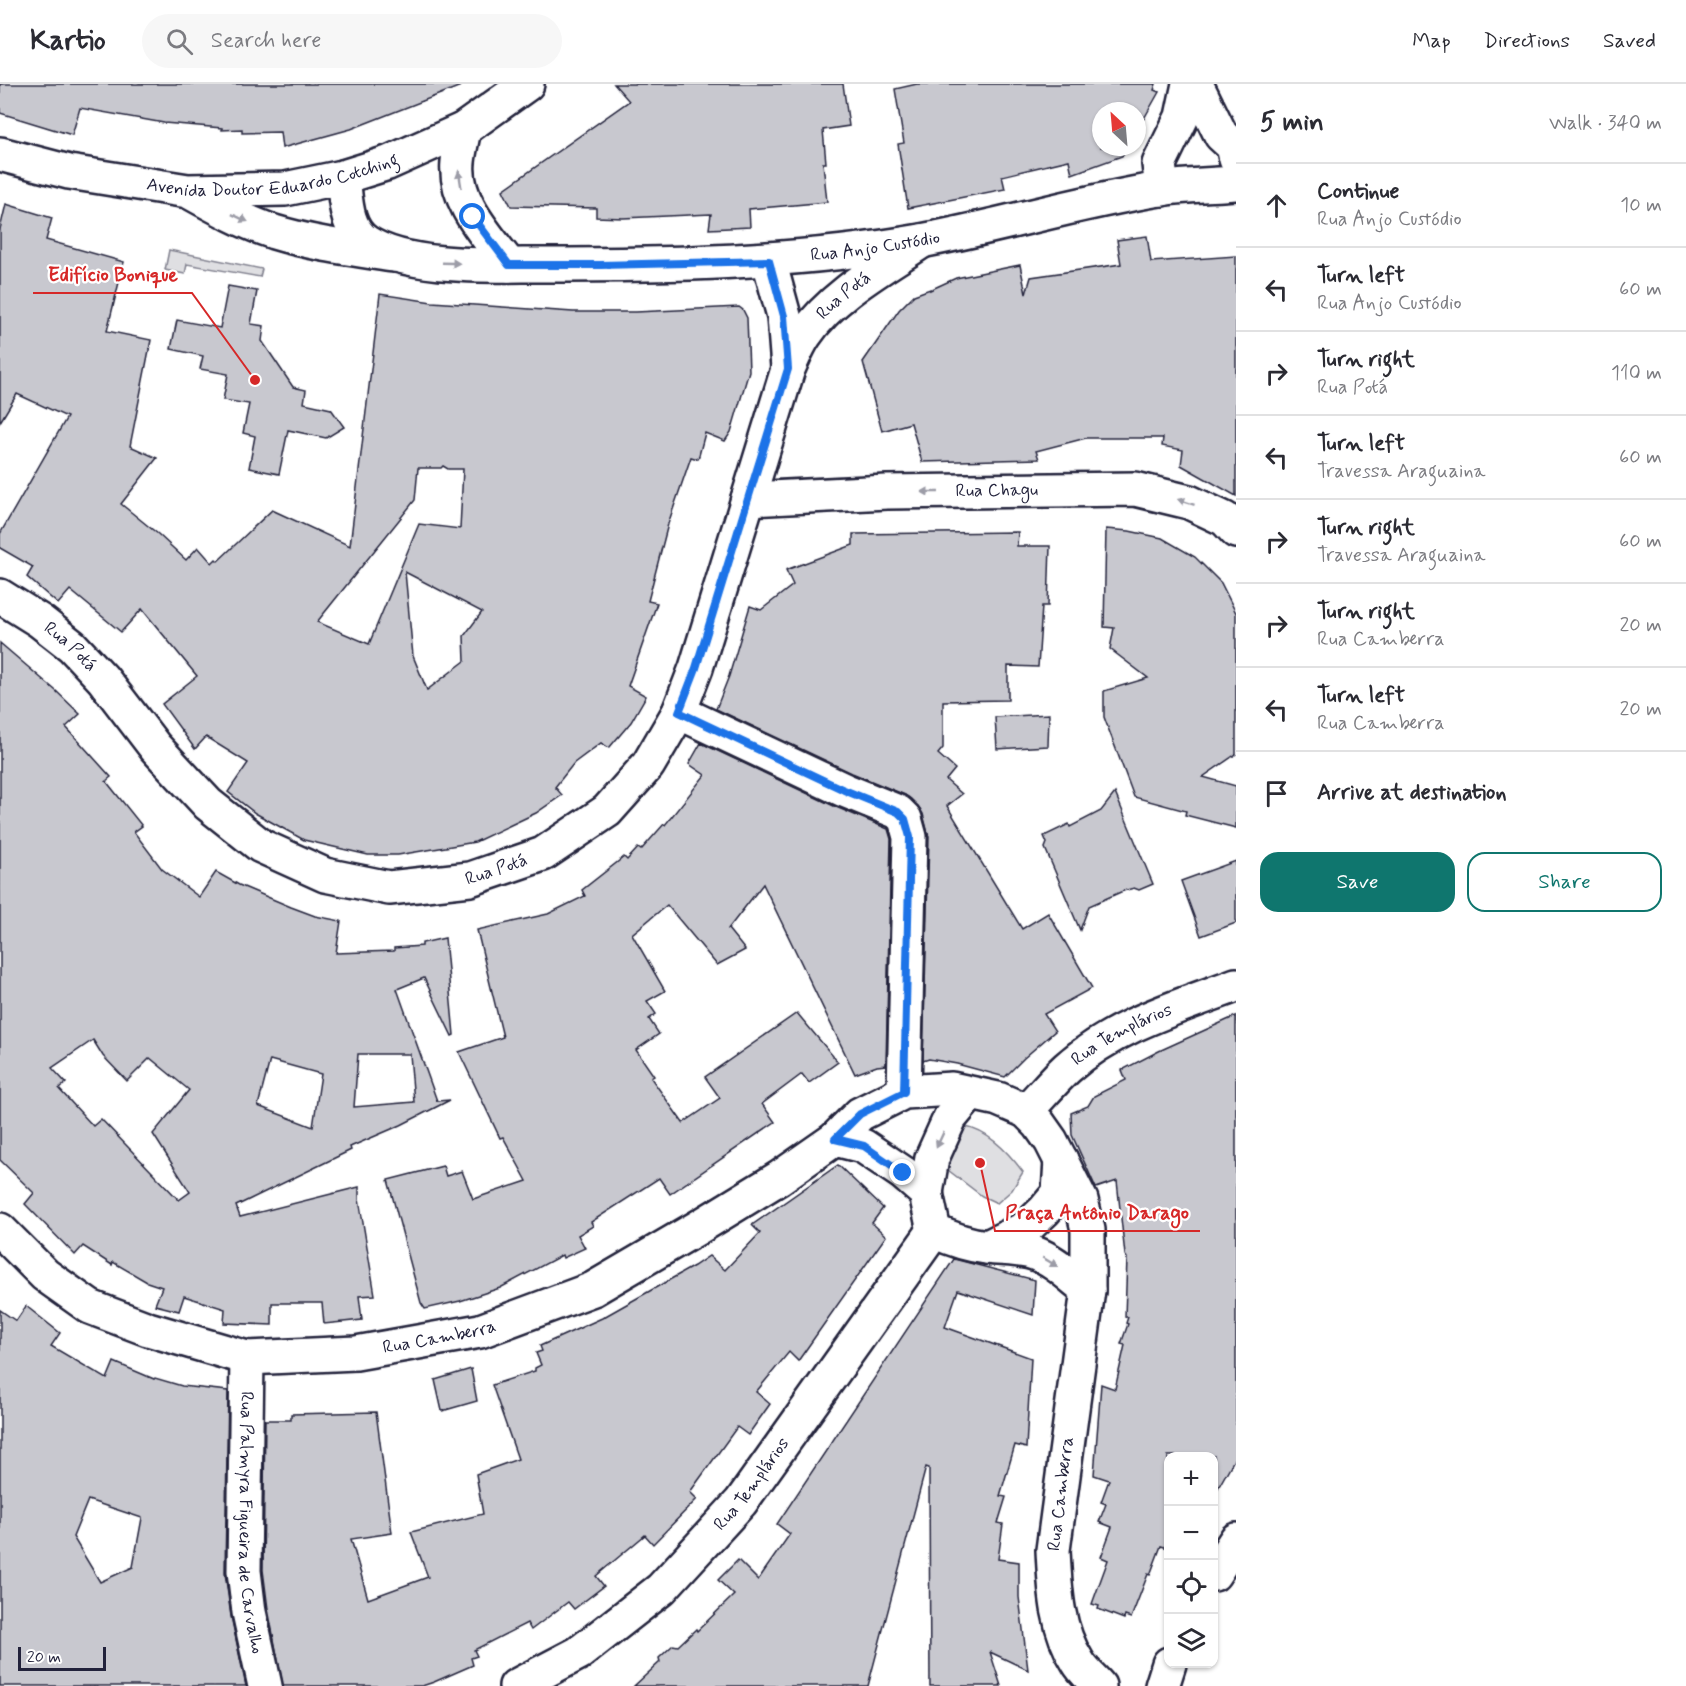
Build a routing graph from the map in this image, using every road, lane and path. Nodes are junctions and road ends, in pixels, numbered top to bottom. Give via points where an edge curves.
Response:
1 (527, 84) edge
2 (1189, 84) edge
3 (1197, 84) edge
4 (464, 129) junction
5 (1172, 141) junction
6 (1228, 147) edge
7 (0, 154) edge
8 (343, 177) junction
9 (1236, 183) edge
10 (1162, 189) junction
11 (188, 191) junction
12 (922, 241) junction
13 (394, 255) junction
14 (769, 261) junction
15 (509, 265) junction
16 (788, 369) junction
17 (748, 499) junction
18 (1236, 531) edge
19 (0, 596) edge
20 (679, 712) junction
21 (1236, 985) edge
22 (904, 1092) junction
23 (970, 1094) junction
24 (1026, 1111) junction
25 (835, 1139) junction
26 (1061, 1160) junction
27 (926, 1193) junction
28 (0, 1230) edge
29 (934, 1230) junction
30 (987, 1247) junction
31 (12, 1257) edge
32 (1088, 1290) junction
33 (247, 1358) junction
34 (1236, 1540) edge
35 (1218, 1568) edge
36 (1168, 1668) edge
37 (265, 1686) edge
38 (516, 1686) edge
39 (1100, 1686) edge
40 (1162, 1686) edge

1 - 4 street, Avenida Doutor Eduardo Cotching
2 - 5 street
3 - 6 street
4 - 8 street, Avenida Doutor Eduardo Cotching via 388,163
15 -> 4 street via 473,217 464,198 458,164
5 - 6 street via 1193,134
5 - 10 street via 1160,164
7 - 11 street, Avenida Doutor Eduardo Cotching via 69,172
8 - 11 street, Avenida Doutor Eduardo Cotching via 285,189
8 - 13 street, Rua Anjo Custódio via 352,227 365,241
9 - 10 street, Rua Anjo Custódio
10 - 12 street, Rua Anjo Custódio
11 -> 13 street via 273,232 309,242
12 - 14 street, Rua Anjo Custódio
12 - 16 street, Rua Potá via 838,298 805,336
13 -> 15 street, Rua Anjo Custódio via 425,261
14 - 15 street, Rua Anjo Custódio
14 - 16 street, Rua Potá via 784,316
16 - 17 street, Rua Potá
18 -> 17 street, Rua Chagu via 1225,519 1189,502 1135,489 887,492
17 - 20 street, Rua Potá
19 - 20 street, Rua Potá via 72,646 208,804 261,846 326,875 389,888 470,879 543,854 607,811 648,765
20 - 22 street via 898,812 905,819 910,837
21 - 24 street, Rua Templários via 1148,1017 1105,1041 1068,1067
22 - 23 street, Rua Camberra via 952,1089
22 - 25 street, Rua Camberra via 860,1114
23 - 24 street, Rua Camberra via 998,1099
23 -> 27 street via 950,1118 932,1158
24 - 26 street, Rua Camberra via 1039,1124
25 - 27 street via 864,1146
25 - 33 street, Rua Camberra via 779,1178 593,1289 480,1331 356,1353
26 - 30 street via 1059,1193 1044,1211 1026,1228
26 - 32 street, Rua Camberra via 1081,1200 1088,1230
27 - 29 street
28 - 31 street, Rua Camberra
29 - 30 street via 956,1241
29 - 38 street, Rua Templários via 804,1416 725,1520 661,1589 579,1653
30 -> 32 street via 1036,1254
31 - 33 street, Rua Camberra via 90,1307 148,1329
32 - 39 street, Rua Camberra via 1053,1550 1062,1631 1078,1663
33 - 37 street, Rua Palmyra Figueira de Carvalho via 244,1571
34 - 35 street
36 - 40 street

